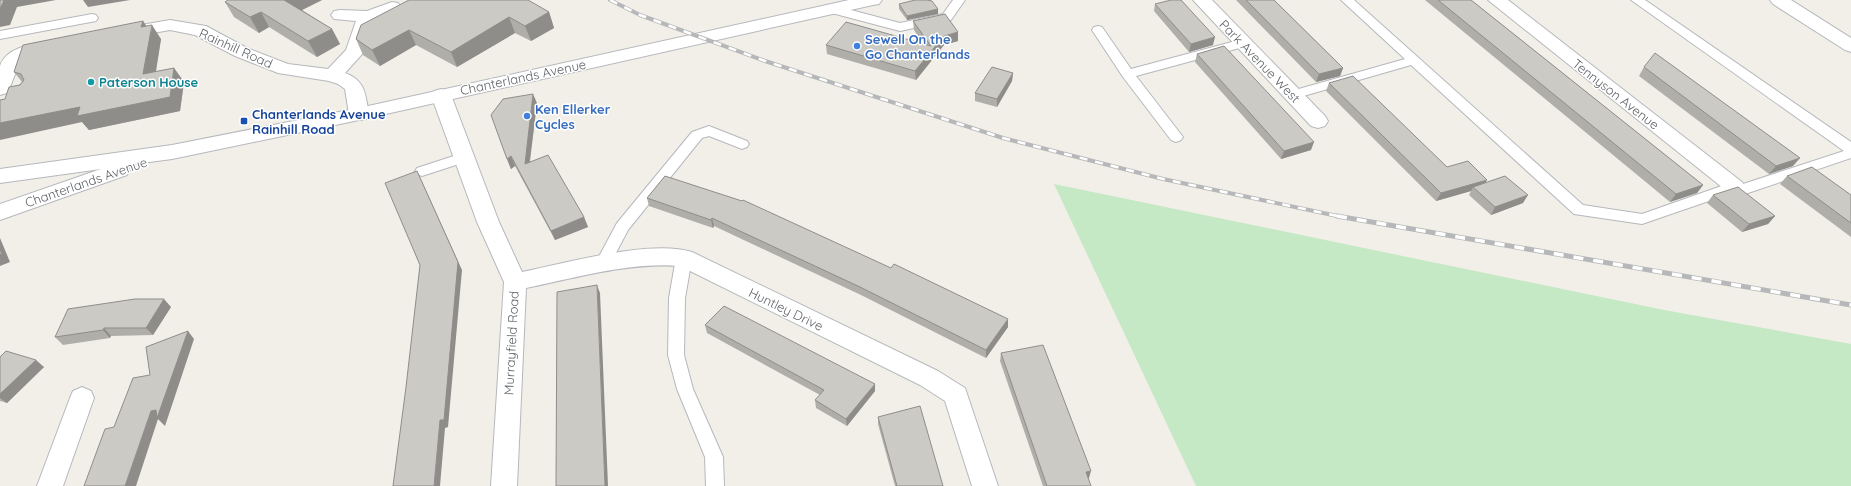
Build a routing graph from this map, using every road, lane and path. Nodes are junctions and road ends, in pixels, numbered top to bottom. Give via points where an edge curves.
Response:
1 (873, 0) edge
2 (959, 0) edge
3 (1347, 0) edge
4 (1497, 0) edge
5 (1637, 0) edge
6 (1779, 0) edge
7 (1206, 1) edge
8 (392, 7) edge
9 (832, 9) junction
10 (340, 15) dead end
11 (366, 17) junction
12 (947, 17) junction
13 (92, 18) dead end
14 (961, 20) dead end
15 (1098, 30) dead end
16 (0, 35) edge
17 (111, 36) edge
18 (1243, 43) junction
19 (65, 44) edge
20 (1851, 46) edge
21 (1415, 60) junction
22 (1128, 74) junction
23 (332, 75) junction
24 (0, 89) edge
25 (441, 95) junction
26 (1293, 95) junction
27 (358, 114) junction
28 (1318, 121) dead end
29 (1176, 137) dead end
30 (742, 144) dead end
31 (1851, 149) edge
32 (172, 152) junction
33 (1851, 153) edge
34 (463, 158) junction
35 (422, 171) dead end
36 (0, 176) edge
37 (1735, 187) junction
38 (0, 212) edge
39 (684, 258) junction
40 (603, 264) junction
41 (515, 282) junction
42 (82, 398) dead end
43 (50, 486) edge
44 (504, 486) edge
45 (715, 486) edge
46 (985, 486) edge

1 - 9 street, Chanterlands Avenue
2 - 12 lane
3 - 21 lane
4 - 37 street, Tennyson Avenue
5 - 31 lane
6 - 20 street
7 - 18 street, Park Avenue West
8 - 11 street
9 - 12 lane via 900,27
9 - 25 street, Chanterlands Avenue
10 - 11 street
11 - 23 street via 355,52
12 - 14 lane
13 - 16 lane
15 - 22 lane
17 - 23 street, Rainhill Road via 170,25 200,30 241,52 285,69
18 - 22 lane
18 - 26 street, Park Avenue West
19 - 24 street via 18,54 8,67
21 - 26 lane
21 - 37 lane via 1579,210 1642,219
22 - 29 lane
23 - 27 street, Rainhill Road via 354,87
25 - 27 street, Chanterlands Avenue
25 - 34 street, Murrayfield Road
26 - 28 street, Park Avenue West
27 - 32 street, Chanterlands Avenue
30 - 40 lane via 709,131 697,135 622,227
32 - 36 street, Chanterlands Avenue
32 - 38 street, Chanterlands Avenue
33 - 37 lane via 1743,188
34 - 35 lane
34 - 41 street, Murrayfield Road
39 - 40 street, Huntley Drive via 658,256
39 - 45 lane via 676,298 676,355 685,389 714,458
39 - 46 street, Huntley Drive via 929,378 956,395
40 - 41 street, Huntley Drive
41 - 44 street, Murrayfield Road
42 - 43 street

